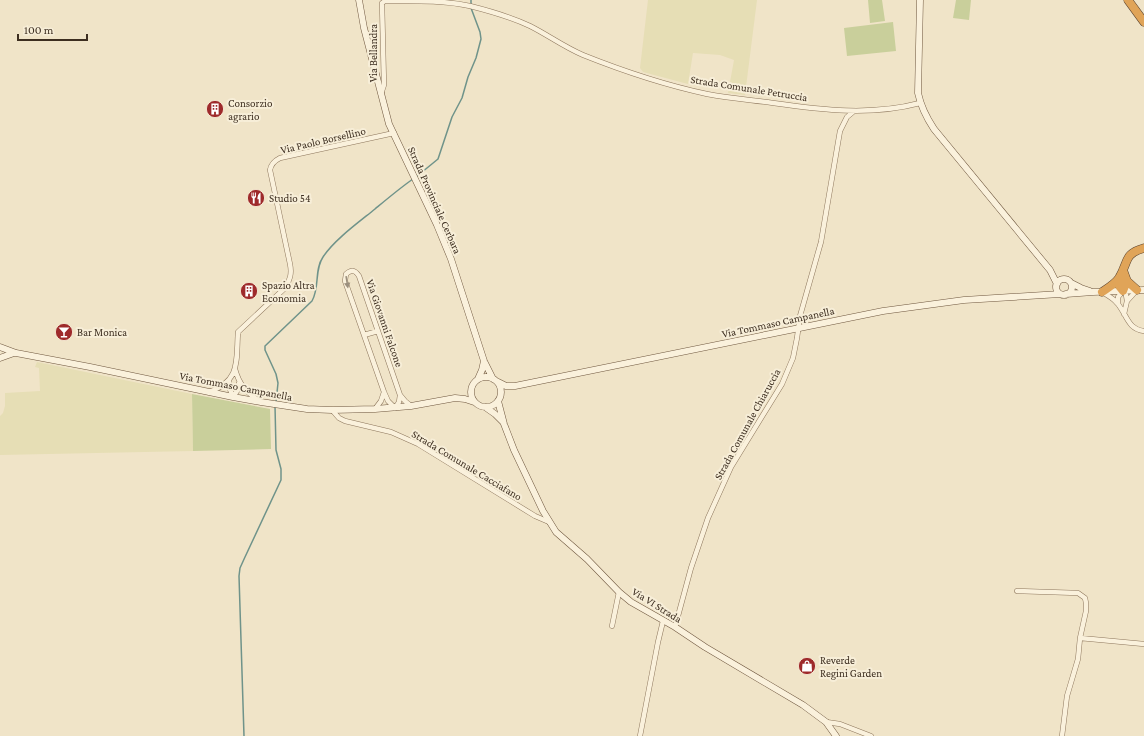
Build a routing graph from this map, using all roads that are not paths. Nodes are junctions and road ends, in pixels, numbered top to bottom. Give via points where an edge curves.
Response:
1 (359, 0) edge
2 (920, 0) edge
3 (1128, 0) edge
4 (1134, 0) edge
5 (472, 7) joint
6 (1144, 13) edge
7 (1144, 22) edge
8 (380, 94) junction
9 (920, 103) junction
10 (852, 112) junction
11 (394, 134) junction
12 (1144, 248) edge
13 (1050, 270) junction
14 (1123, 270) junction
15 (1065, 279) junction
16 (1119, 279) junction
17 (1127, 281) junction
18 (1071, 283) junction
19 (1060, 290) junction
20 (1140, 290) edge
21 (1123, 291) junction
22 (1093, 292) junction
23 (1102, 292) junction
24 (1127, 301) junction
25 (1118, 304) junction
26 (1124, 314) junction
27 (798, 327) junction
28 (378, 331) junction
29 (1144, 331) edge
30 (364, 335) junction
31 (0, 347) edge
32 (16, 352) junction
33 (0, 358) edge
34 (484, 361) junction
35 (235, 369) junction
36 (478, 379) junction
37 (229, 380) junction
38 (496, 381) junction
39 (239, 383) junction
40 (472, 386) junction
41 (515, 386) junction
42 (209, 392) junction
43 (384, 392) junction
44 (400, 395) junction
45 (233, 397) junction
46 (455, 398) junction
47 (499, 398) junction
48 (261, 402) junction
49 (474, 402) junction
50 (411, 406) junction
51 (485, 407) junction
52 (395, 408) junction
53 (375, 409) junction
54 (332, 410) junction
55 (504, 424) junction
56 (549, 522) junction
57 (1017, 591) dead end
58 (619, 592) junction
59 (663, 620) junction
60 (612, 626) dead end
61 (675, 627) junction
62 (1080, 638) junction
63 (1144, 644) edge
64 (826, 722) junction
65 (840, 724) junction
66 (834, 733) edge
67 (640, 736) edge
68 (871, 736) edge
69 (1062, 736) edge

1 - 8 main road, Via Bellandra
2 - 9 main road via 917,83
3 - 7 highway
4 - 6 highway
5 - 8 street, Via Bellandra via 451,2 382,3 384,85
5 - 10 street, Strada Comunale Petruccia via 529,26 574,51 616,68 676,87 764,102
8 - 11 main road, Strada Provinciale Cerbara
9 - 10 street, Strada Comunale Petruccia via 885,110
9 - 13 main road via 934,129
10 - 27 street, Strada Comunale Chiaruccia via 840,131 821,242
11 - 34 main road, Strada Provinciale Cerbara via 444,242
11 - 35 street, Via Paolo Borsellino via 274,161 270,170 290,264 290,280 285,288 238,332
12 - 14 highway via 1135,250 1129,256
13 - 15 main road
13 - 19 main road
14 - 16 highway
14 - 17 highway
15 - 18 main road
15 - 19 main road, Via Tommaso Campanella via 1062,279
16 - 21 highway via 1119,286
16 - 23 highway
17 - 20 highway
17 - 21 highway
18 - 19 main road, Via Tommaso Campanella via 1072,290
18 - 22 main road
19 - 22 main road
19 - 27 main road, Via Tommaso Campanella via 1047,295 964,300 883,310
20 - 21 main road
20 - 24 street
21 - 23 main road
21 - 24 street
21 - 25 street via 1118,297
22 - 23 main road
23 - 25 street
24 - 26 street
25 - 26 street
26 - 29 street via 1132,327
27 - 41 main road, Via Tommaso Campanella
27 - 61 street, Strada Comunale Chiaruccia via 793,358 782,384 731,467 708,518
28 - 30 street
28 -> 30 street, Via Giovanni Falcone via 359,276 357,272 349,271 345,281
28 - 44 street, Via Giovanni Falcone
30 - 43 street, Via Giovanni Falcone
31 - 32 main road, Via Tommaso Campanella
32 - 33 main road
32 - 42 main road, Via Tommaso Campanella
34 - 36 main road
34 - 38 main road, Strada Provinciale Cerbara
35 - 37 street, Via Paolo Borsellino
35 - 39 street, Via Paolo Borsellino
36 - 38 main road via 488,377
36 - 40 main road
37 - 42 street, Via Paolo Borsellino
37 - 45 street
38 - 41 main road, Via Tommaso Campanella via 506,386
38 - 47 main road, Strada Provinciale Cerbara via 501,389
39 - 45 street
39 - 48 street
40 - 46 main road, Via Tommaso Campanella
40 - 49 main road via 471,395
41 - 47 main road, Via Tommaso Campanella
42 - 45 main road, Via Tommaso Campanella
43 - 52 street, Via Giovanni Falcone
43 - 53 street
44 - 50 street, Via Giovanni Falcone
44 - 52 street
45 - 48 main road, Via Tommaso Campanella
46 - 49 main road, Via Tommaso Campanella via 465,398
46 - 50 main road, Via Tommaso Campanella
47 - 51 main road via 493,406
47 - 55 main road, Via VI Strada
48 - 54 main road, Via Tommaso Campanella
49 - 51 main road
50 - 52 main road, Via Tommaso Campanella
51 - 55 main road, Via VI Strada
52 - 53 main road, Via Tommaso Campanella
53 - 54 main road, Via Tommaso Campanella
54 - 56 street, Strada Comunale Cacciafano via 345,421 391,432 418,444 535,516
55 - 56 main road, Via VI Strada
56 - 58 main road, Via VI Strada via 556,532
57 - 62 street via 1082,595 1086,602
58 - 59 main road, Via VI Strada
58 - 60 street
59 - 61 main road, Via VI Strada
59 - 67 street
61 - 64 main road, Via VI Strada via 804,705
62 - 63 street
62 - 69 street via 1078,659 1064,707
64 - 65 street
64 - 66 main road, Via VI Strada
65 - 66 street
65 - 68 street

